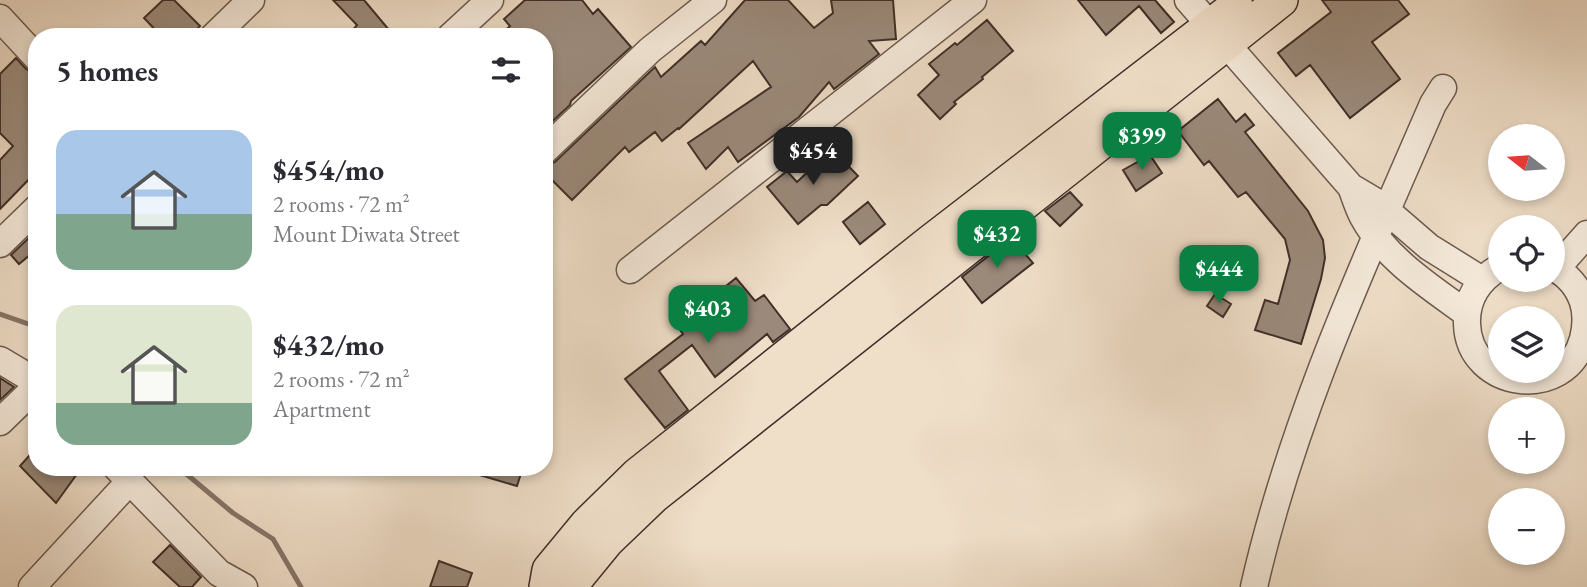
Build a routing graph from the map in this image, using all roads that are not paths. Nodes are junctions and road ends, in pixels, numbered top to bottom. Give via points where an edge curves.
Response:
1 (251, 0) edge
2 (490, 0) edge
3 (713, 0) edge
4 (973, 0) edge
5 (1188, 0) edge
6 (1244, 0) edge
7 (1280, 0) edge
8 (0, 18) edge
9 (222, 28) edge
10 (460, 28) edge
11 (1218, 36) junction
12 (28, 48) edge
13 (1443, 88) dead end
14 (553, 142) edge
15 (1351, 187) junction
16 (1388, 212) junction
17 (28, 217) edge
18 (1587, 234) edge
19 (1376, 236) junction
20 (0, 244) edge
21 (1565, 257) edge
22 (630, 270) dead end
23 (1488, 273) edge
24 (1565, 276) edge
25 (1488, 277) edge
26 (1466, 313) junction
27 (1587, 328) edge
28 (0, 360) edge
29 (1579, 364) edge
30 (28, 378) edge
31 (766, 389) junction
32 (28, 393) edge
33 (0, 422) edge
34 (120, 476) edge
35 (124, 476) edge
36 (212, 580) edge
37 (32, 587) edge
38 (244, 587) edge
39 (546, 587) edge
40 (566, 587) edge
41 (1254, 587) edge

1 - 9 street
2 - 10 street
3 - 14 street via 650,50
4 - 22 street
5 - 11 street
6 - 11 main road
7 - 11 main road
8 - 12 street
11 - 15 street
11 - 31 main road
13 - 16 street
15 - 16 street
15 - 19 street
16 - 19 street
16 - 23 street via 1429,247
17 - 20 street
18 - 21 street
19 - 26 street via 1412,274
19 - 41 street via 1301,428
24 - 27 street via 1580,293
25 - 26 street via 1472,295
26 - 29 street via 1467,334 1475,353 1489,369 1507,379 1530,382
27 - 29 street
28 - 30 street
31 - 39 main road via 637,475 587,524 550,570
31 - 40 main road via 607,541
32 - 33 street
34 - 37 street
35 - 36 street
36 - 38 street

